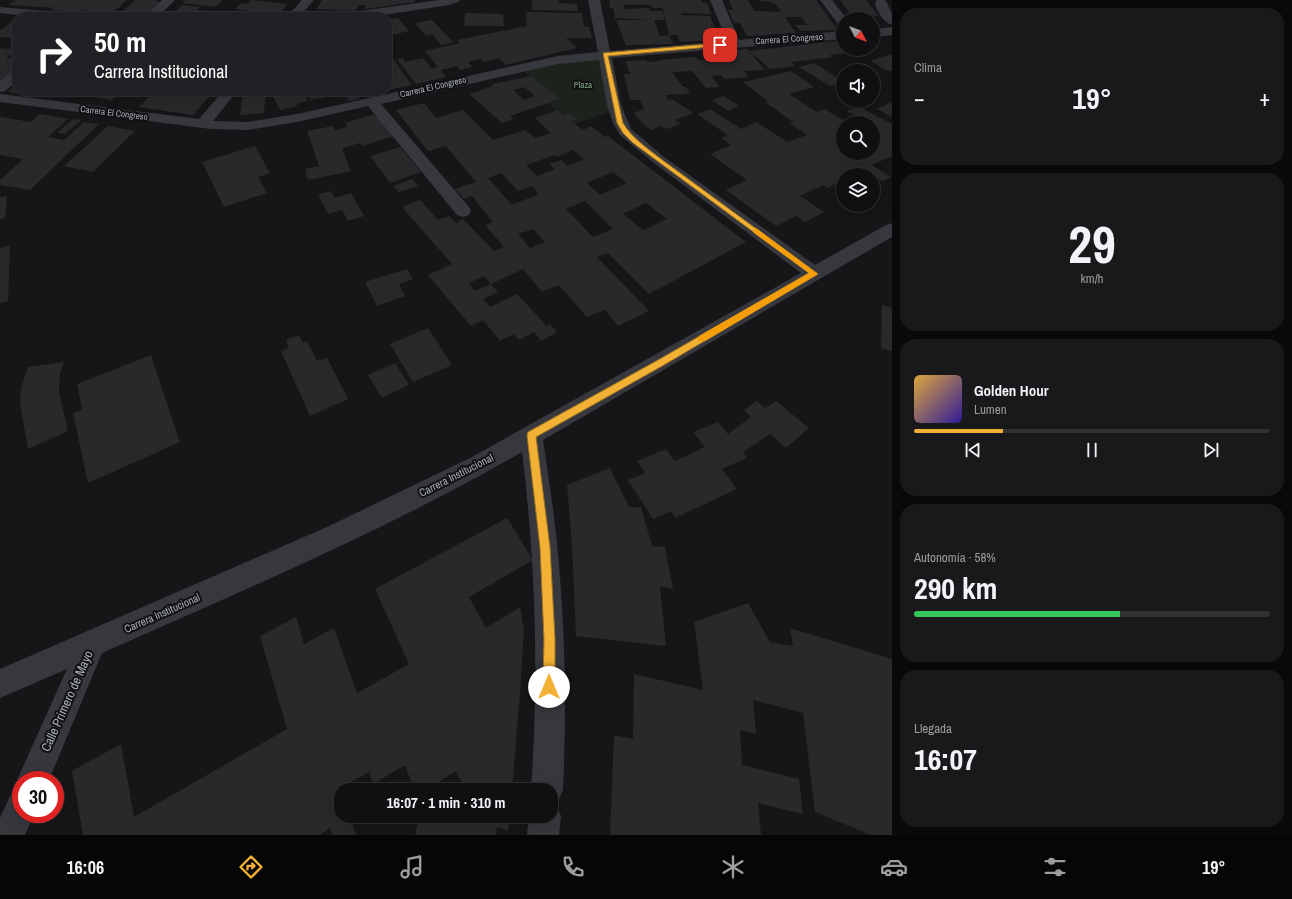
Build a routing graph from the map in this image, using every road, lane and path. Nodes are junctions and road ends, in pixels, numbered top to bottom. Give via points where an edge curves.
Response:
1 (169, 0) edge
2 (308, 0) edge
3 (454, 0) edge
4 (594, 0) edge
5 (716, 0) edge
6 (826, 0) edge
7 (881, 2) dead end
8 (0, 10) edge
9 (19, 12) edge
10 (156, 12) edge
11 (297, 12) edge
12 (380, 12) edge
13 (836, 13) edge
14 (892, 21) edge
15 (892, 31) edge
16 (880, 32) edge
17 (836, 36) edge
18 (734, 43) junction
19 (605, 54) junction
20 (12, 78) edge
21 (0, 88) edge
22 (65, 96) edge
23 (226, 96) edge
24 (0, 98) edge
25 (371, 101) junction
26 (55, 105) junction
27 (203, 124) junction
28 (463, 211) dead end
29 (892, 229) edge
30 (815, 274) junction
31 (532, 435) junction
32 (92, 644) junction
33 (0, 684) edge
34 (37, 771) edge
35 (547, 783) edge
36 (14, 823) edge
37 (544, 823) edge
38 (9, 835) edge
39 (543, 835) edge

1 - 10 street
2 - 11 street
3 - 12 street
4 - 19 street
5 - 18 street
6 - 13 street
7 - 14 street via 882,9
8 - 9 street
15 - 16 street
17 - 18 street, Carrera El Congreso
18 - 19 street, Carrera El Congreso
19 - 25 street, Carrera El Congreso via 558,60
19 - 30 street via 616,110 625,132 659,160
20 - 21 street
22 - 26 street
23 - 27 street
24 - 26 street, Carrera El Congreso
25 - 27 street, Carrera El Congreso via 247,126
25 - 28 street
26 - 27 street, Carrera El Congreso
29 - 30 street, Carrera Institucional
30 - 31 street, Carrera Institucional
31 - 32 street, Carrera Institucional via 336,536
31 - 35 street via 545,547 549,639
32 - 33 street, Carrera Institucional
32 - 34 street, Calle Primero de Mayo
36 - 38 street
37 - 39 street

